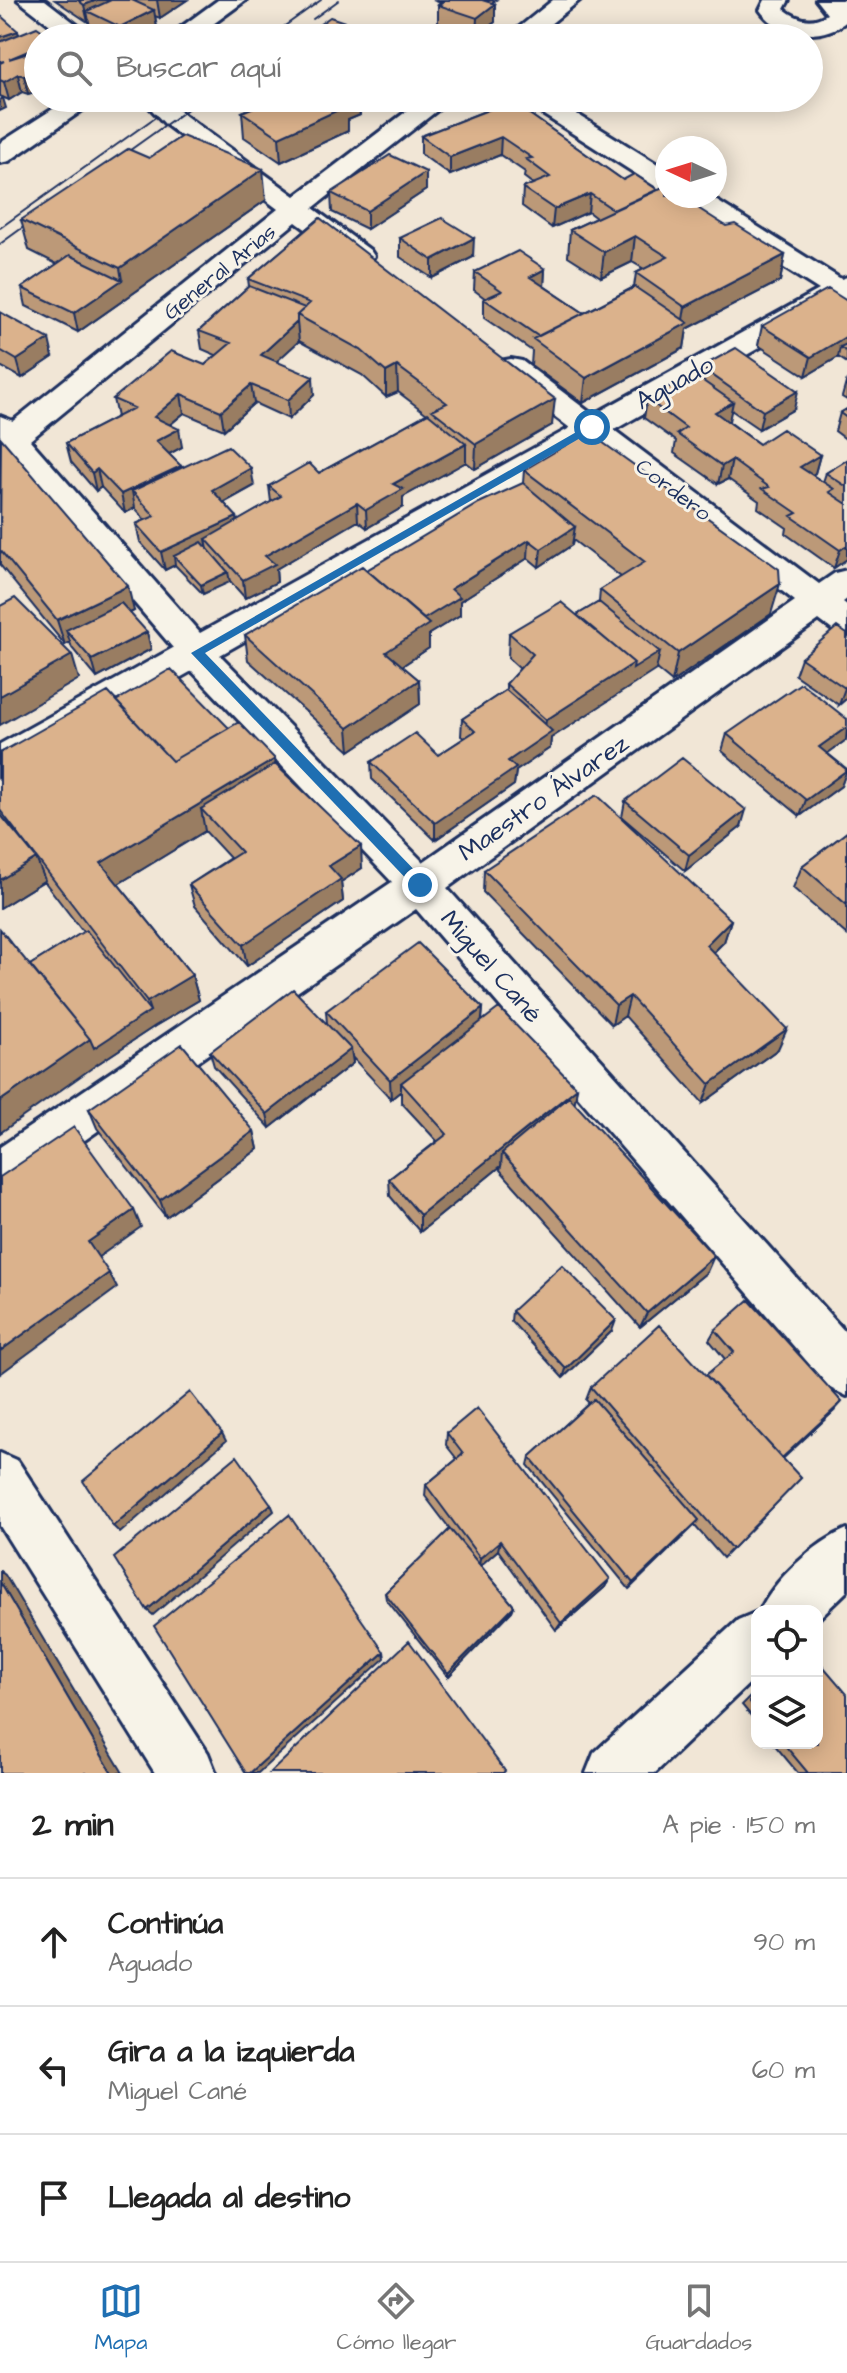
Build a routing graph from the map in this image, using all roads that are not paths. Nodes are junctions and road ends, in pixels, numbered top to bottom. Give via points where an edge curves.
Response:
1 (30, 0) edge
2 (234, 0) edge
3 (568, 0) edge
4 (777, 0) edge
5 (828, 0) edge
6 (63, 24) edge
7 (199, 24) edge
8 (536, 24) edge
9 (799, 24) edge
10 (823, 25) edge
11 (66, 112) edge
12 (167, 112) edge
13 (422, 112) edge
14 (556, 112) edge
15 (0, 155) edge
16 (655, 174) edge
17 (710, 208) edge
18 (295, 209) junction
19 (382, 273) edge
20 (844, 290) edge
21 (493, 354) edge
22 (592, 427) junction
23 (4, 438) edge
24 (838, 602) edge
25 (197, 653) junction
26 (0, 762) edge
27 (420, 885) junction
28 (0, 1173) edge
29 (847, 1371) edge
30 (0, 1479) edge
31 (847, 1555) edge
32 (793, 1605) edge
33 (751, 1645) edge
34 (188, 1773) edge
35 (614, 1773) edge

1 - 6 street
2 - 7 street
3 - 8 street
4 - 9 street via 772,10 778,17
5 - 10 street via 839,16
11 - 15 street
12 - 18 street
13 - 18 street, General Arias
14 - 16 street
17 - 20 street
18 - 19 street
18 - 23 street, General Arias
20 - 22 street, Aguado
21 - 22 street, Cordero
22 - 24 street, Cordero
22 - 25 street, Aguado
23 - 25 street, Miguel Cané
24 - 27 street, Maestro Álvarez
25 - 26 street, Aguado
25 - 27 street, Miguel Cané
27 - 28 street, Maestro Álvarez
27 - 29 street, Miguel Cané
30 - 34 street
31 - 32 street
33 - 35 street

